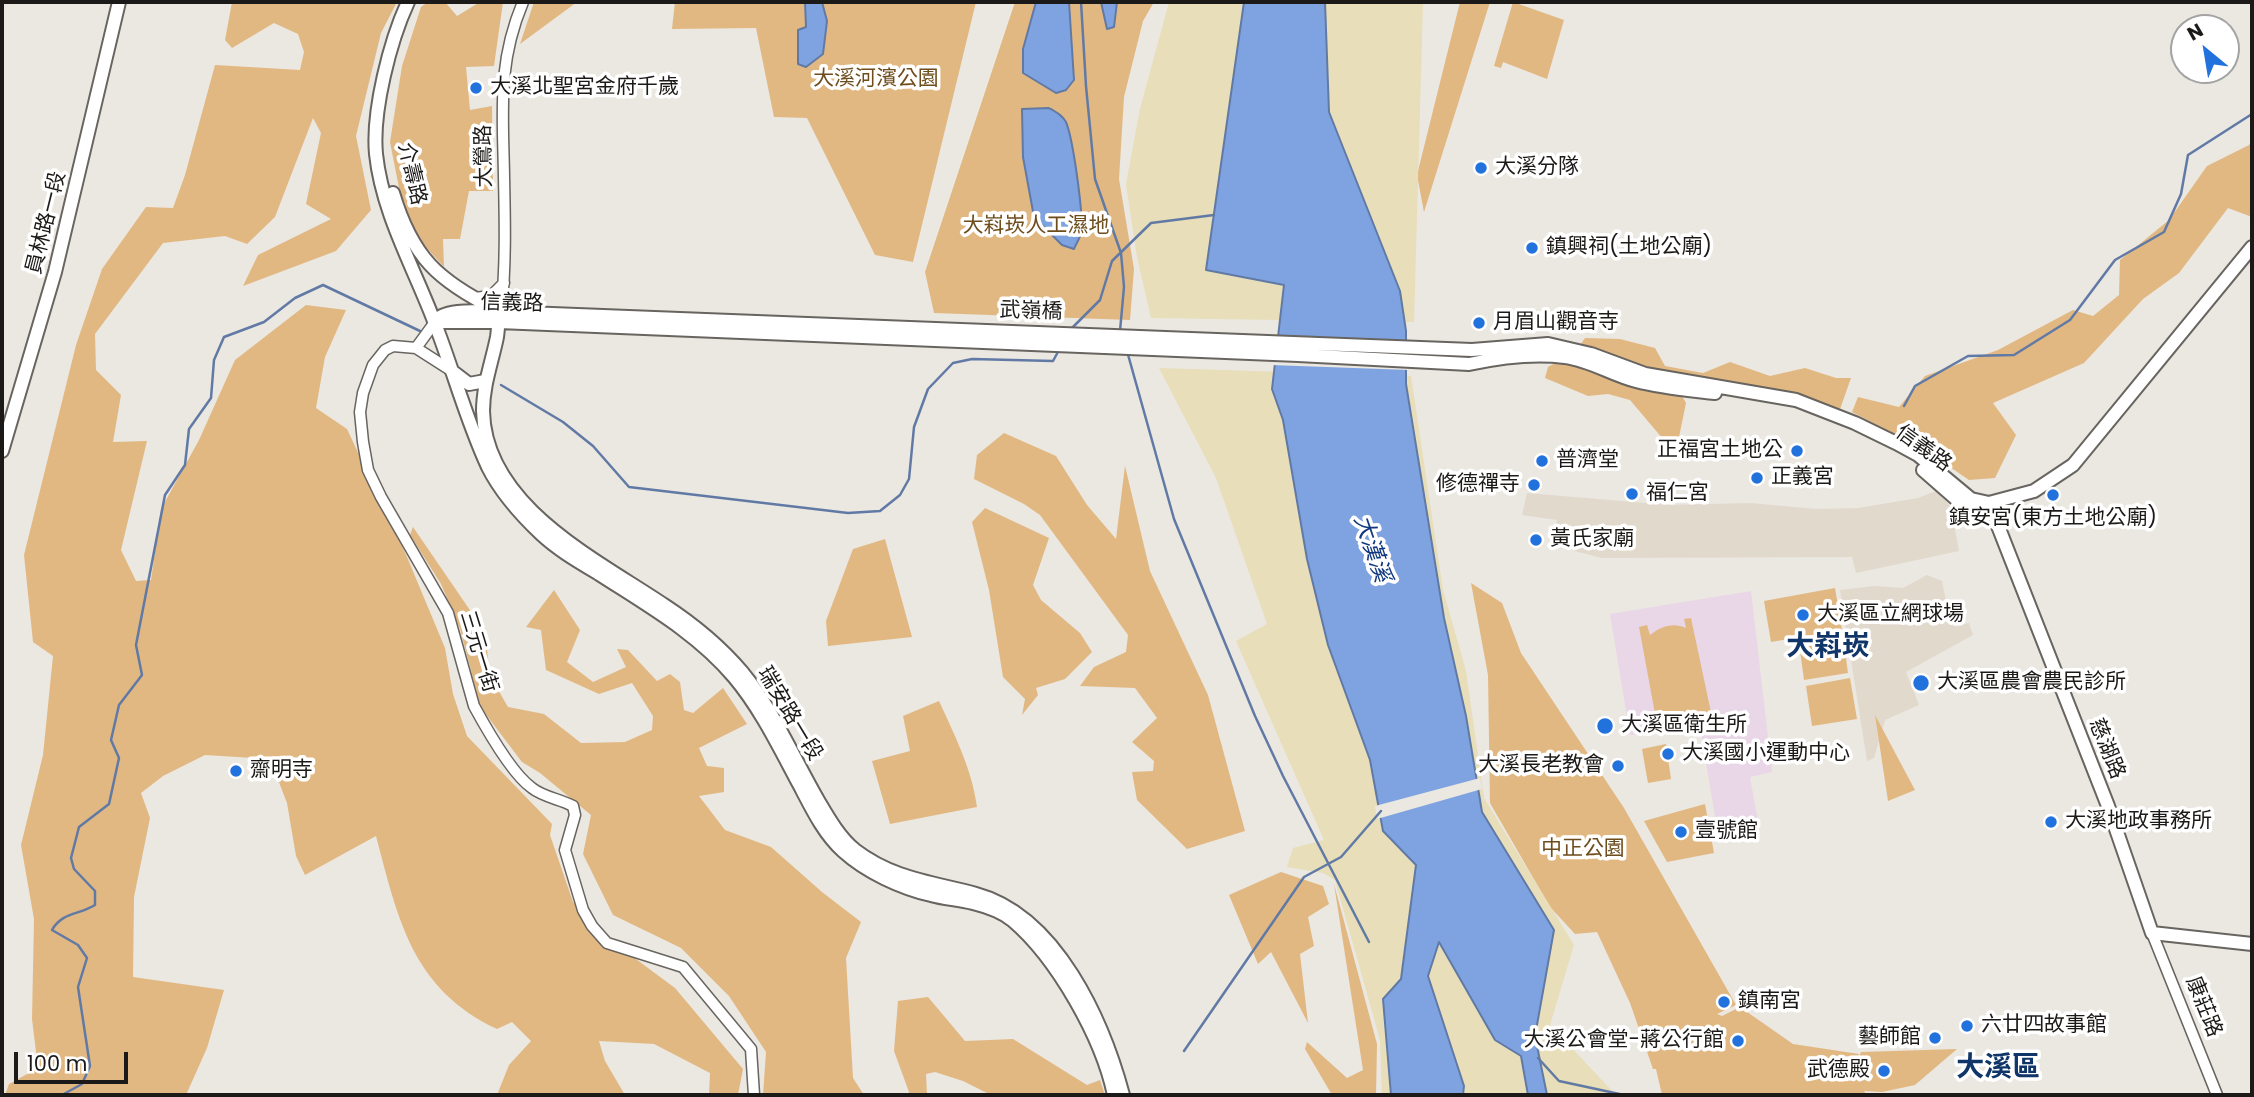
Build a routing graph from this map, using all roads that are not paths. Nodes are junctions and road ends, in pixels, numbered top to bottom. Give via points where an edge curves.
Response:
1 (119, 2) edge
2 (408, 2) edge
3 (415, 2) edge
4 (523, 2) edge
5 (2252, 247) edge
6 (2252, 260) edge
7 (504, 283) junction
8 (474, 299) junction
9 (500, 317) junction
10 (588, 321) junction
11 (435, 322) junction
12 (416, 348) junction
13 (1472, 350) joint
14 (1469, 364) joint
15 (452, 371) junction
16 (485, 382) junction
17 (2, 451) edge
18 (1990, 506) junction
19 (2152, 933) junction
20 (2252, 944) edge
21 (754, 1095) edge
22 (1114, 1095) edge
23 (1123, 1095) edge
24 (2217, 1095) edge

1 - 17 main road, 員林路一段 via 55,272
2 - 11 main road, 介壽路 via 380,96 376,150 391,218
3 - 8 main road, 介壽路 via 387,98 385,167 406,232 420,255
4 - 7 street, 大鶯路 via 508,45 502,85
5 - 18 main road, 信義路 via 2073,465 2034,491
6 - 18 main road, 信義路 via 2079,471 2038,498 2008,508
7 - 8 street via 491,296
7 - 9 street, 大鶯路
8 - 9 main road, 介壽路
9 - 10 main road, 信義路
9 - 11 main road, 信義路 via 446,313
9 - 16 main road, 瑞安路一段
10 - 13 main road, 武嶺橋
10 - 14 main road, 武嶺橋
11 - 12 street
11 - 15 main road, 瑞安路一段
12 - 15 street
12 - 21 street, 三元一街 via 393,346 373,366 360,412 363,442 368,470 381,497 448,613 474,706 521,778 533,790 573,806 575,815 565,850 592,926 607,943 683,967 751,1049
13 - 18 main road, 信義路 via 1548,344 1646,374 1796,400 1896,443 1971,499
14 - 18 main road, 信義路 via 1535,355 1567,357 1634,381 1790,404 1894,448 1963,505
15 - 16 main road via 468,384
15 - 22 main road, 瑞安路一段 via 490,470 511,501 563,551 709,651 758,710 816,816 843,850 884,878 1011,919 1041,948 1079,1007
16 - 23 main road, 瑞安路一段 via 483,411 490,448 524,503 558,536 699,629 743,673 827,816 853,848 893,872 993,900 1035,927 1055,950 1094,1015
18 - 19 main road, 慈湖路 via 2108,806
19 - 20 main road
19 - 24 street, 康莊路

